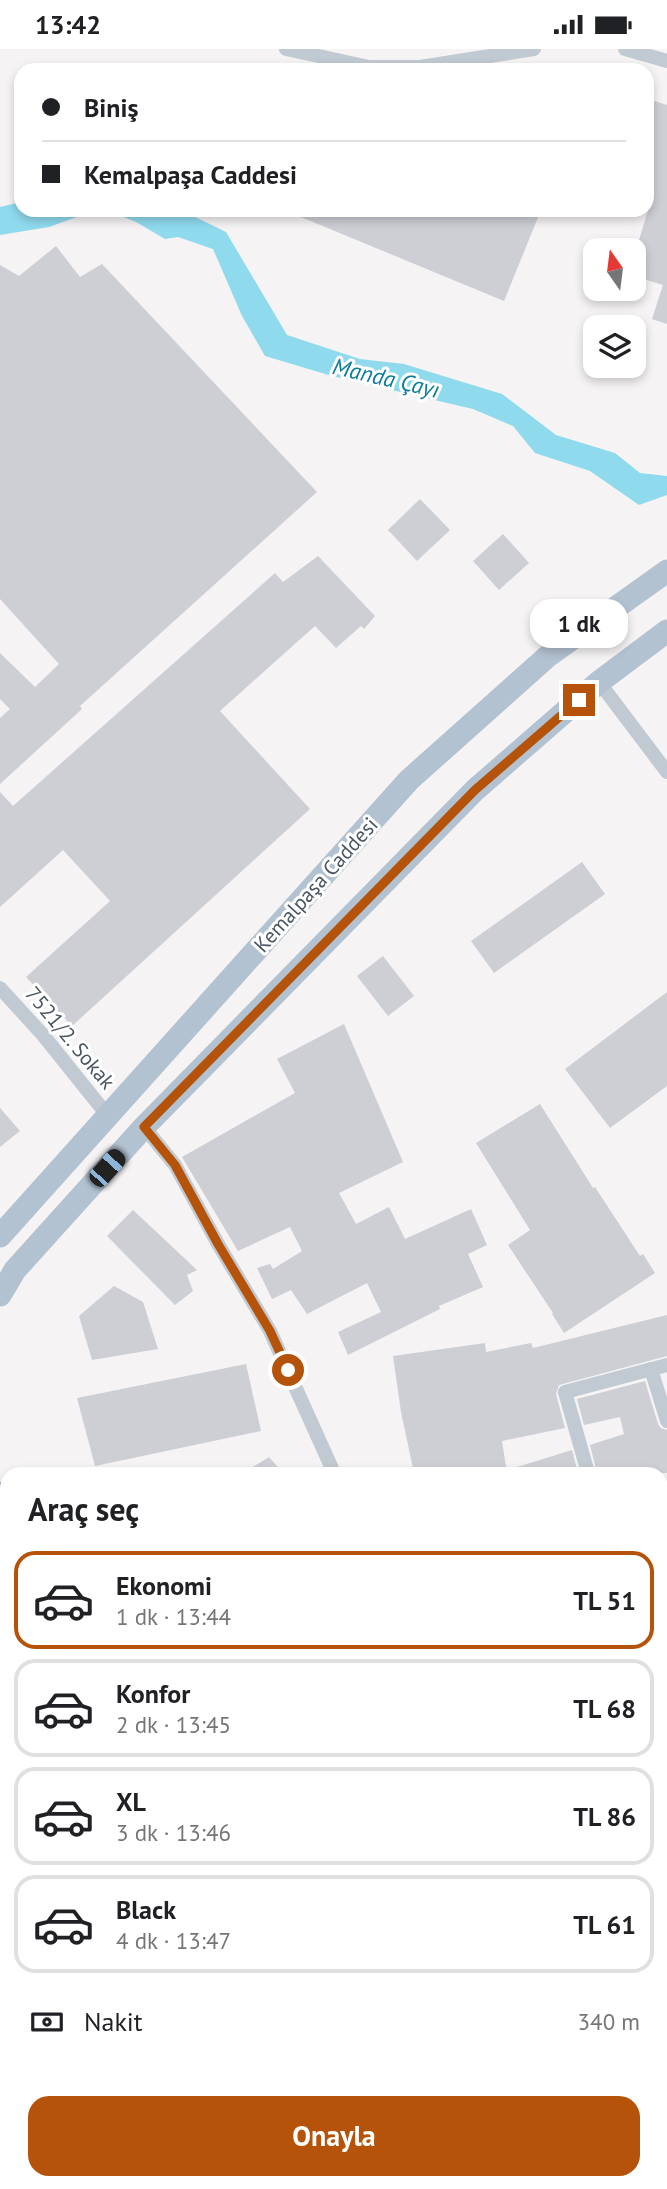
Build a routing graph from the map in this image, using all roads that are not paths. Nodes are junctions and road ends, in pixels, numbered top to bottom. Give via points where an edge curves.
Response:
1 (286, 49) edge
2 (534, 49) edge
3 (625, 49) edge
4 (667, 61) edge
5 (351, 63) edge
6 (445, 63) edge
7 (667, 571) edge
8 (667, 631) edge
9 (599, 682) junction
10 (667, 772) edge
11 (0, 988) edge
12 (108, 1116) junction
13 (144, 1127) junction
14 (0, 1236) edge
15 (0, 1295) edge
16 (667, 1365) edge
17 (651, 1369) junction
18 (667, 1421) edge
19 (331, 1467) edge
20 (586, 1467) edge

1 - 5 street
2 - 6 street
3 - 4 street
7 - 12 main road, Kemalpaşa Caddesi via 548,656 409,780
8 - 9 main road, Kemalpaşa Caddesi
9 - 10 street
9 - 13 main road, Kemalpaşa Caddesi via 475,790
11 - 12 street, 7521/2. Sokak
12 - 14 main road, Kemalpaşa Caddesi
13 - 15 main road, Kemalpaşa Caddesi via 15,1271
13 - 19 street via 175,1165 270,1331
16 - 17 street
17 - 18 street
17 - 20 street via 565,1392

